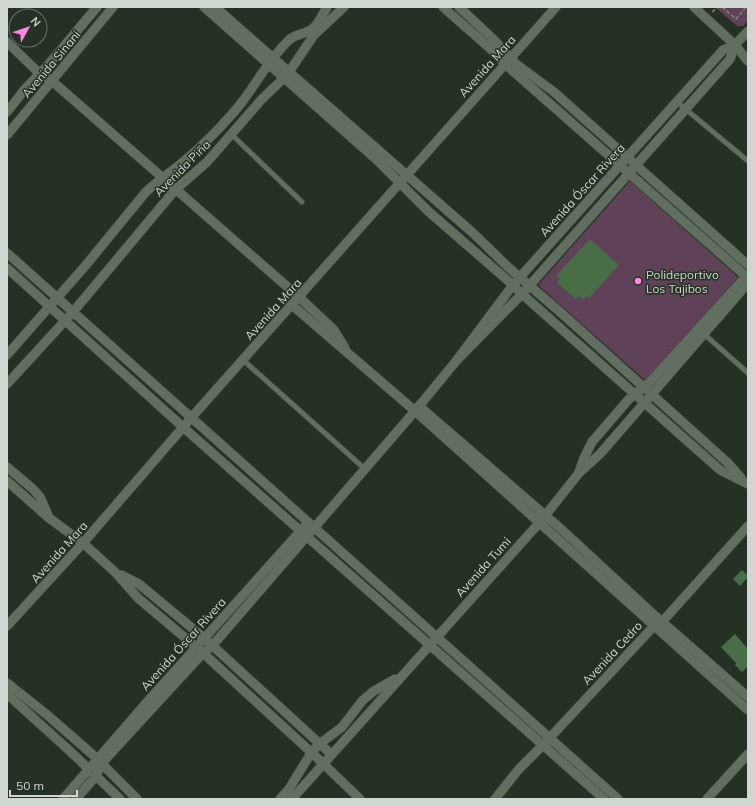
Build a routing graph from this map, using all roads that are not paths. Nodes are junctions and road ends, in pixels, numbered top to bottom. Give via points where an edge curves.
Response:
1 (97, 7) edge
2 (113, 7) edge
3 (204, 7) edge
4 (215, 7) edge
5 (327, 7) edge
6 (344, 7) edge
7 (443, 7) edge
8 (459, 7) edge
9 (556, 7) edge
10 (694, 7) edge
11 (748, 31) edge
12 (7, 42) edge
13 (735, 44) junction
14 (748, 51) edge
15 (271, 61) junction
16 (508, 61) junction
17 (748, 61) edge
18 (40, 73) junction
19 (287, 75) junction
20 (52, 81) junction
21 (677, 102) junction
22 (686, 109) junction
23 (7, 112) edge
24 (231, 134) junction
25 (7, 135) edge
26 (628, 157) junction
27 (748, 161) edge
28 (636, 164) junction
29 (619, 166) junction
30 (628, 174) junction
31 (406, 175) junction
32 (162, 178) junction
33 (399, 183) junction
34 (175, 190) junction
35 (302, 202) dead end
36 (7, 253) edge
37 (748, 265) edge
38 (7, 268) edge
39 (747, 278) edge
40 (517, 281) junction
41 (529, 286) junction
42 (522, 294) junction
43 (299, 297) junction
44 (57, 298) junction
45 (292, 305) junction
46 (50, 307) junction
47 (73, 312) junction
48 (65, 320) junction
49 (701, 331) junction
50 (7, 355) edge
51 (350, 355) junction
52 (243, 360) junction
53 (457, 360) junction
54 (748, 373) edge
55 (7, 384) edge
56 (644, 387) junction
57 (634, 394) junction
58 (652, 394) junction
59 (645, 403) junction
60 (417, 409) junction
61 (191, 418) junction
62 (184, 428) junction
63 (7, 467) edge
64 (365, 469) junction
65 (579, 473) junction
66 (7, 481) edge
67 (747, 483) edge
68 (49, 518) junction
69 (542, 519) junction
70 (311, 525) junction
71 (748, 526) edge
72 (304, 533) junction
73 (83, 544) junction
74 (116, 573) junction
75 (658, 624) junction
76 (7, 626) edge
77 (436, 637) junction
78 (204, 638) junction
79 (430, 644) junction
80 (212, 646) junction
81 (199, 650) junction
82 (402, 675) junction
83 (7, 683) edge
84 (7, 694) edge
85 (748, 698) edge
86 (748, 710) edge
87 (549, 738) junction
88 (320, 744) junction
89 (543, 745) junction
90 (312, 753) junction
91 (331, 754) junction
92 (748, 754) edge
93 (100, 761) junction
94 (324, 763) junction
95 (92, 773) junction
96 (64, 799) edge
97 (76, 799) edge
98 (120, 799) edge
99 (137, 799) edge
100 (280, 799) edge
101 (292, 799) edge
102 (360, 799) edge
103 (495, 799) edge
104 (604, 799) edge
105 (618, 799) edge
106 (707, 799) edge

1 - 18 street, Avenida Sinani
2 - 20 street, Avenida Sinani
3 - 15 street
4 - 15 street
5 - 15 street, Avenida Piña via 311,31 294,35
6 - 19 street, Avenida Piña via 314,35
7 - 16 street via 494,52
8 - 16 street via 484,30
9 - 16 street, Avenida Mara
10 - 13 street
11 - 13 street, Avenida Óscar Rivera
12 - 18 street
13 - 14 street
13 - 17 street
13 - 21 street, Avenida Óscar Rivera via 723,50
13 - 22 street, Avenida Óscar Rivera via 730,59
15 - 19 street
15 - 32 street, Avenida Piña via 233,113 184,161
16 - 26 street via 554,92
16 - 29 street
16 - 31 street, Avenida Mara
18 - 20 street
18 - 23 street, Avenida Sinani
19 - 24 street, Avenida Piña
19 - 31 street
19 - 33 street
20 - 25 street, Avenida Sinani
20 - 32 street
21 - 22 lane
21 - 26 street, Avenida Óscar Rivera
22 - 27 lane
22 - 28 street, Avenida Óscar Rivera
24 - 34 street, Avenida Piña via 207,162
24 - 35 lane
26 - 28 street
26 - 29 street, Avenida Óscar Rivera
28 - 30 street, Avenida Óscar Rivera
28 - 37 street
29 - 30 street
29 - 40 street, Avenida Óscar Rivera
30 - 39 street
30 - 41 street, Avenida Óscar Rivera
31 - 33 street, Avenida Mara
31 - 40 street via 473,233
32 - 34 street
32 - 44 street, Avenida Piña via 145,193
33 - 40 street via 428,211
33 - 43 street, Avenida Mara
34 - 43 street
34 - 47 street, Avenida Piña
36 - 44 street
38 - 46 street
39 - 49 street, Avenida Tumi
40 - 41 street
40 - 42 street
40 - 53 street, Avenida Óscar Rivera
41 - 42 street, Avenida Óscar Rivera
41 - 56 street
42 - 53 street, Avenida Óscar Rivera
42 - 57 street
43 - 45 street, Avenida Mara
43 - 51 street via 334,330
44 - 46 street, Avenida Piña
44 - 47 street
45 - 51 street
45 - 52 street, Avenida Mara
46 - 48 street
46 - 50 street, Avenida Piña
47 - 48 street, Avenida Piña
47 - 61 street
48 - 55 street, Avenida Piña
48 - 62 street
49 - 54 lane
49 - 56 street, Avenida Tumi
49 - 58 street, Avenida Tumi
51 - 60 street
52 - 61 street, Avenida Mara
52 - 64 lane
53 - 60 street, Avenida Óscar Rivera
56 - 57 street, Avenida Tumi
56 - 58 street
57 - 59 street
57 - 65 street, Avenida Tumi via 592,442
58 - 59 street, Avenida Tumi
58 - 67 street
59 - 65 street, Avenida Tumi via 600,454
59 - 67 street via 720,470
60 - 64 street, Avenida Óscar Rivera
60 - 69 street
61 - 62 street, Avenida Mara
61 - 70 street
62 - 72 street
62 - 73 street, Avenida Mara
63 - 68 street via 33,489
64 - 70 street, Avenida Óscar Rivera via 326,513
65 - 69 street, Avenida Tumi
66 - 68 street
68 - 73 street
69 - 75 street
69 - 77 street, Avenida Tumi
70 - 72 street, Avenida Óscar Rivera
70 - 77 street
71 - 75 street, Avenida Cedro
72 - 78 street, Avenida Óscar Rivera
72 - 79 street
72 - 80 street, Avenida Óscar Rivera
73 - 74 street
73 - 76 street, Avenida Mara
74 - 78 street via 139,584
74 - 81 street via 138,598
75 - 85 street
75 - 86 street
75 - 87 street, Avenida Cedro
77 - 79 street, Avenida Tumi
77 - 87 street
78 - 80 street
78 - 81 street, Avenida Óscar Rivera
79 - 82 street, Avenida Tumi
79 - 89 street
80 - 81 street, Avenida Óscar Rivera
80 - 88 street
81 - 90 street
81 - 93 street, Avenida Óscar Rivera
82 - 88 street, Avenida Tumi via 363,700 342,727
82 - 91 street, Avenida Tumi
83 - 93 street
84 - 95 street
87 - 89 street, Avenida Cedro
87 - 105 street
88 - 90 street, Avenida Tumi
88 - 91 street
89 - 103 street, Avenida Cedro
89 - 104 street
90 - 94 street
90 - 100 street, Avenida Tumi
91 - 94 street, Avenida Tumi
92 - 106 street
93 - 95 street, Avenida Óscar Rivera
93 - 99 street
94 - 101 street, Avenida Tumi
94 - 102 street
95 - 96 street, Avenida Óscar Rivera
95 - 97 street, Avenida Óscar Rivera
95 - 98 street

